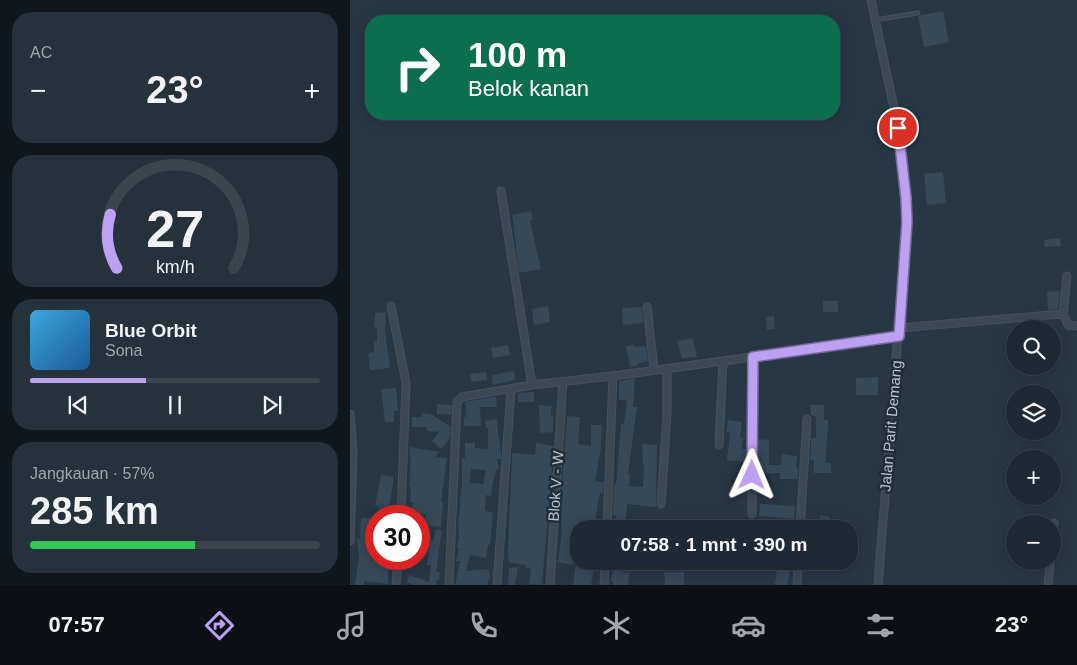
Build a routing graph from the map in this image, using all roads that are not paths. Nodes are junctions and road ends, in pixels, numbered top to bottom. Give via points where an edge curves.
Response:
1 (871, 0) edge
2 (918, 13) dead end
3 (876, 20) junction
4 (501, 191) dead end
5 (1067, 276) dead end
6 (391, 306) dead end
7 (647, 307) dead end
8 (1063, 314) junction
9 (1077, 326) edge
10 (899, 328) junction
11 (899, 336) junction
12 (753, 357) junction
13 (723, 361) junction
14 (667, 369) junction
15 (654, 370) junction
16 (613, 376) junction
17 (563, 384) junction
18 (532, 385) junction
19 (511, 389) junction
20 (350, 414) edge
21 (806, 419) dead end
22 (719, 445) dead end
23 (661, 504) dead end
24 (401, 505) edge
25 (752, 514) dead end
26 (607, 520) edge
27 (800, 520) edge
28 (350, 541) edge
29 (397, 570) edge
30 (605, 570) edge
31 (798, 570) edge
32 (1049, 570) edge
33 (396, 585) edge
34 (449, 585) edge
35 (497, 585) edge
36 (550, 585) edge
37 (604, 585) edge
38 (797, 585) edge
39 (878, 585) edge
40 (1048, 585) edge

1 - 3 street, Jalan Parit Demang
2 - 3 lane
3 - 10 street, Jalan Parit Demang via 898,128 906,198
4 - 18 street
5 - 8 street
6 - 24 street via 406,383
7 - 15 street
8 - 9 street via 1068,325
8 - 10 street
10 - 11 street, Jalan Parit Demang
11 - 12 street
11 - 39 street, Jalan Parit Demang
12 - 13 street
12 - 25 street
13 - 14 street
13 - 22 street
14 - 15 street
14 - 23 street via 668,414
15 - 16 street
16 - 17 street
16 - 26 street
17 - 18 street
17 - 36 street, Blok V - W
18 - 19 street
19 - 34 street via 462,397 457,402
19 - 35 street
20 - 28 street via 353,453
21 - 27 street
29 - 33 street
30 - 37 street
31 - 38 street
32 - 40 street

